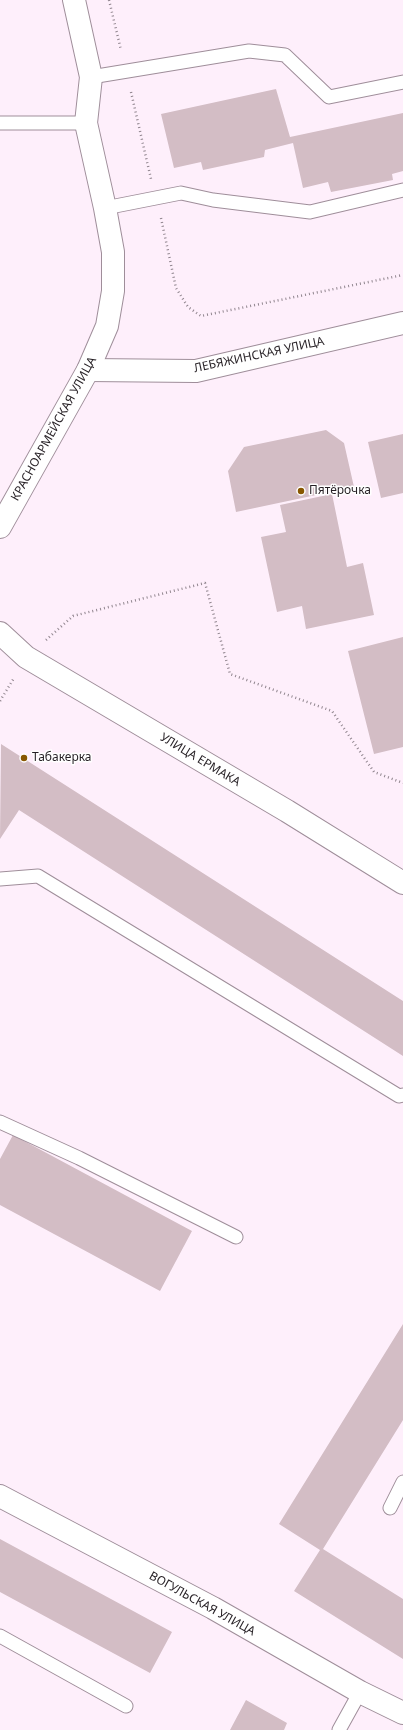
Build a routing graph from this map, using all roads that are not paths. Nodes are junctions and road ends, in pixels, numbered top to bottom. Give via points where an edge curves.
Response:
1 (74, 0) edge
2 (92, 77) junction
3 (403, 82) edge
4 (0, 123) edge
5 (86, 124) junction
6 (403, 190) edge
7 (105, 208) junction
8 (403, 323) edge
9 (88, 370) junction
10 (0, 528) edge
11 (0, 633) edge
12 (0, 879) edge
13 (403, 883) edge
14 (403, 1095) edge
15 (0, 1122) edge
16 (236, 1237) dead end
17 (403, 1482) edge
18 (0, 1496) edge
19 (390, 1508) dead end
20 (0, 1636) edge
21 (360, 1692) junction
22 (126, 1706) dead end
23 (403, 1713) edge
24 (339, 1730) edge

1 - 2 street, КРАСНОАРМЕЙСКАЯ УЛИЦА
2 - 3 lane via 249,51 285,55 329,97
2 - 5 street, КРАСНОАРМЕЙСКАЯ УЛИЦА
4 - 5 lane
5 - 7 street, КРАСНОАРМЕЙСКАЯ УЛИЦА
6 - 7 lane via 310,212 213,200 181,193
7 - 9 street, КРАСНОАРМЕЙСКАЯ УЛИЦА via 112,252 113,291 107,326
8 - 9 street, ЛЕБЯЖИНСКАЯ УЛИЦА via 196,371
9 - 10 street, КРАСНОАРМЕЙСКАЯ УЛИЦА
11 - 13 street, УЛИЦА ЕРМАКА via 26,657 287,811
12 - 14 lane via 38,876 399,1096
15 - 16 lane via 80,1158
17 - 19 lane
18 - 21 street, ВОГУЛЬСКАЯ УЛИЦА via 213,1608
20 - 22 lane
21 - 23 street, ВОГУЛЬСКАЯ УЛИЦА
21 - 24 lane

